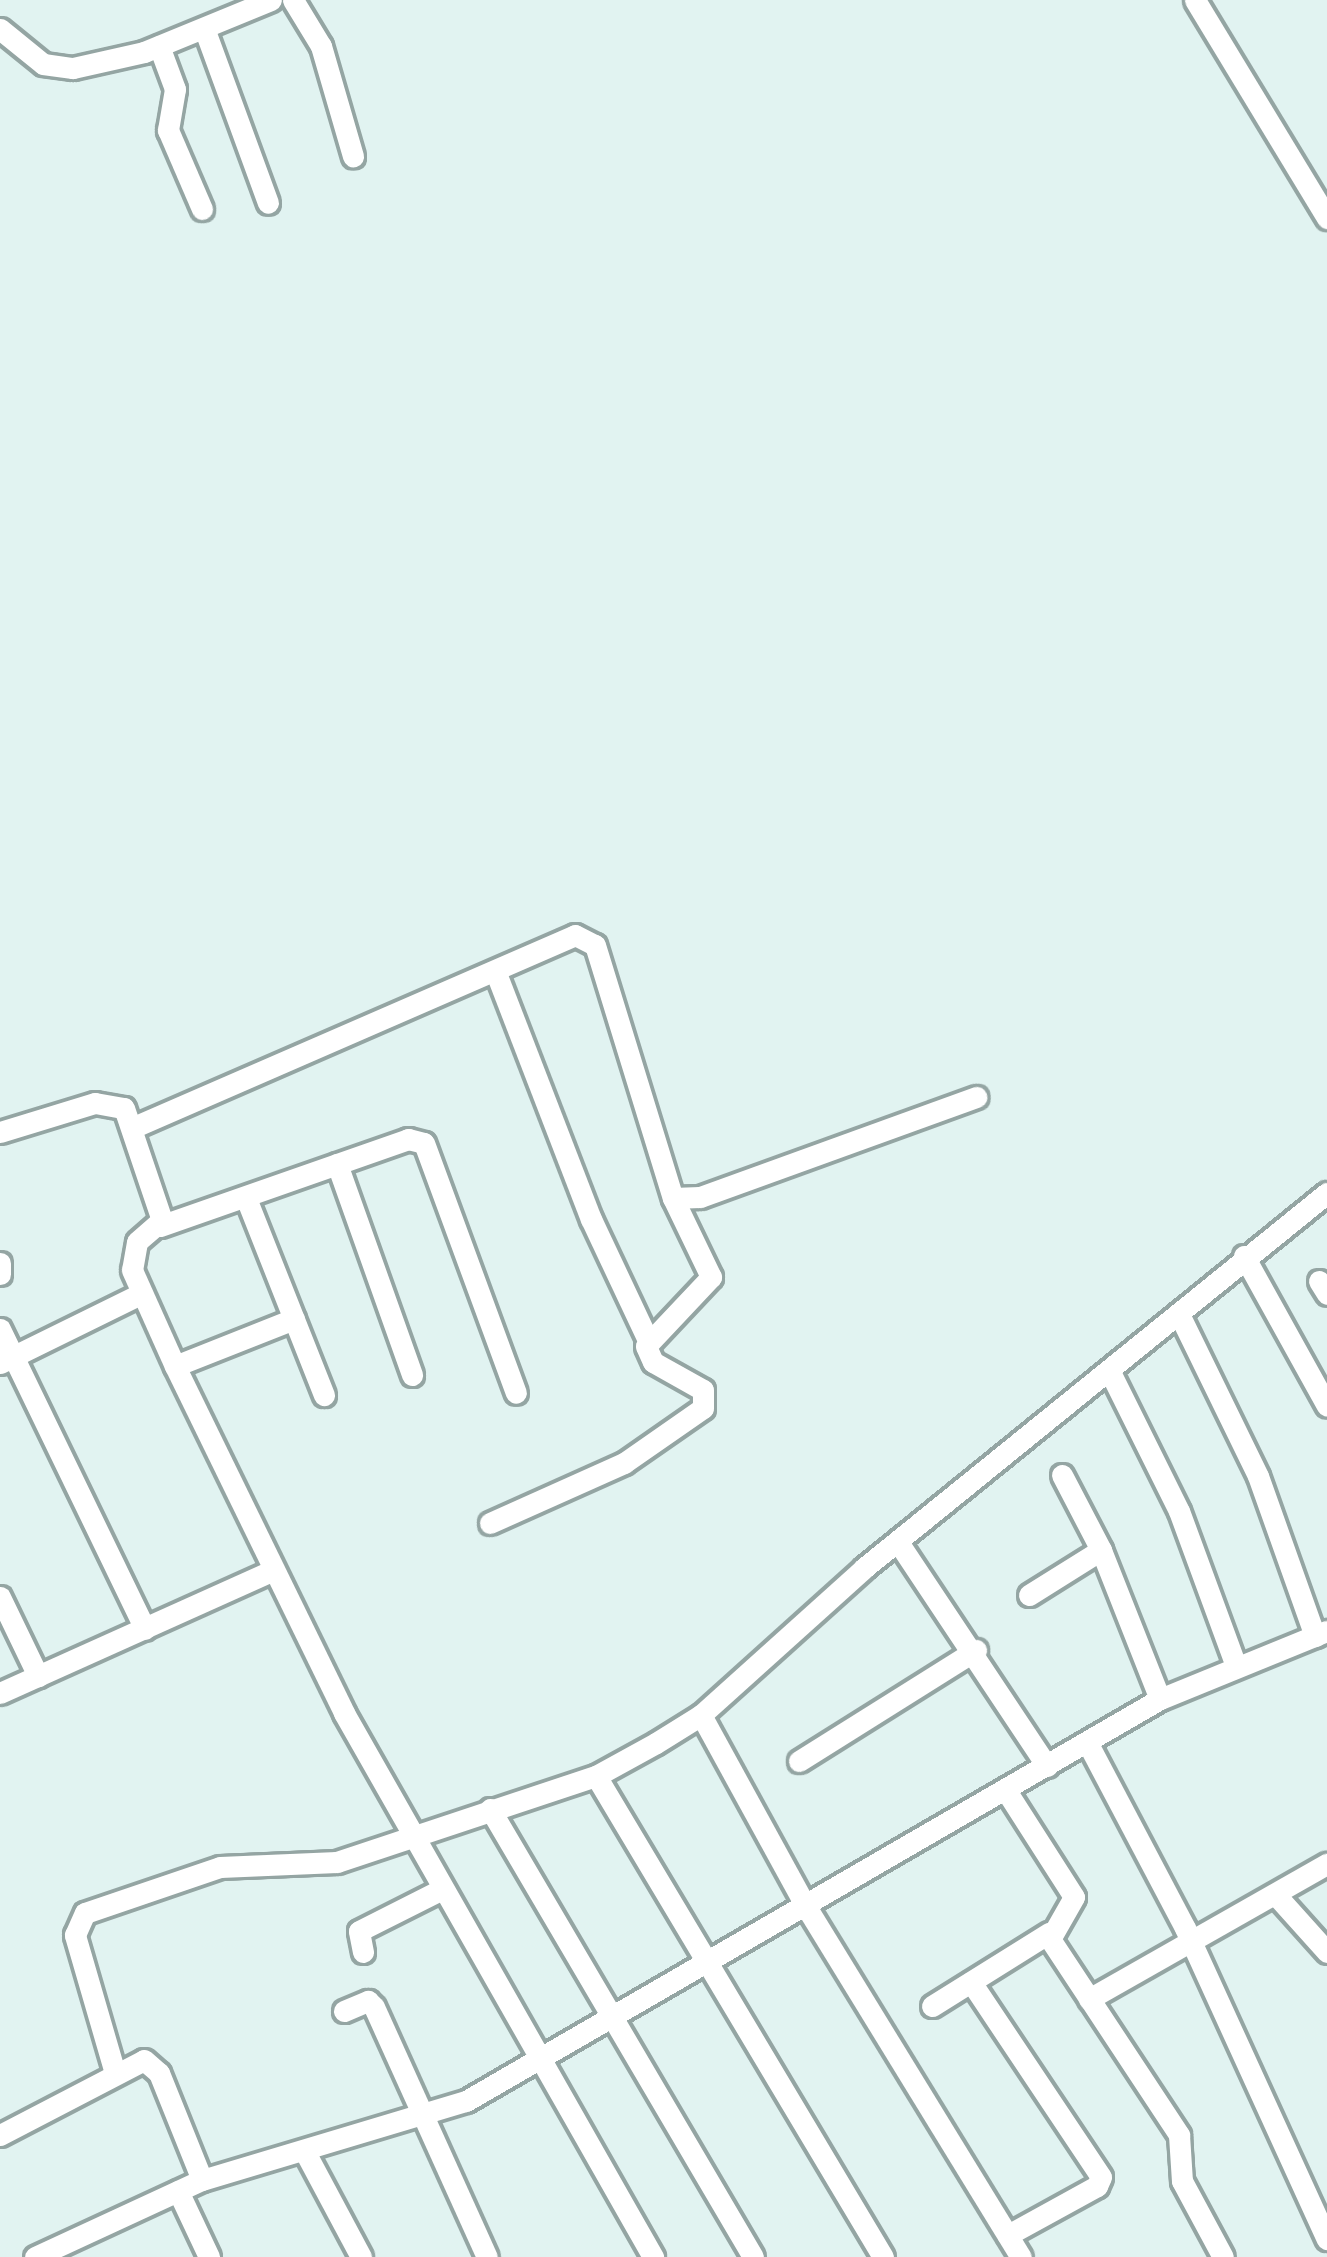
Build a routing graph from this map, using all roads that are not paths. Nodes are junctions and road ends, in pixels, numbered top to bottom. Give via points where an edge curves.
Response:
1 (271, 0) edge
2 (293, 0) edge
3 (1196, 0) edge
4 (204, 28) junction
5 (4, 40) edge
6 (159, 46) junction
7 (353, 157) dead end
8 (268, 203) dead end
9 (202, 209) dead end
10 (1327, 218) edge
11 (496, 973) junction
12 (976, 1096) dead end
13 (134, 1127) junction
14 (0, 1132) edge
15 (337, 1164) junction
16 (1327, 1193) edge
17 (246, 1198) junction
18 (673, 1198) junction
19 (160, 1226) junction
20 (1244, 1256) junction
21 (0, 1263) edge
22 (0, 1274) edge
23 (142, 1293) junction
24 (1180, 1316) junction
25 (294, 1319) junction
26 (0, 1329) edge
27 (647, 1338) junction
28 (7, 1359) edge
29 (175, 1366) junction
30 (1110, 1372) junction
31 (412, 1375) dead end
32 (516, 1393) dead end
33 (324, 1395) dead end
34 (1327, 1406) edge
35 (1062, 1475) dead end
36 (490, 1522) dead end
37 (898, 1542) junction
38 (1101, 1550) junction
39 (271, 1571) junction
40 (1029, 1595) dead end
41 (0, 1597) edge
42 (145, 1628) junction
43 (1321, 1633) edge
44 (976, 1650) junction
45 (1235, 1663) junction
46 (38, 1676) junction
47 (0, 1693) edge
48 (1160, 1700) junction
49 (701, 1715) junction
50 (1087, 1742) junction
51 (799, 1761) dead end
52 (1046, 1766) junction
53 (596, 1776) junction
54 (1005, 1789) junction
55 (490, 1809) junction
56 (410, 1834) junction
57 (1327, 1864) edge
58 (442, 1888) junction
59 (1276, 1894) junction
60 (805, 1905) junction
61 (1049, 1933) junction
62 (1190, 1940) junction
63 (362, 1952) dead end
64 (1327, 1952) edge
65 (708, 1963) junction
66 (971, 1982) junction
67 (1089, 1999) junction
68 (932, 2006) dead end
69 (344, 2011) dead end
70 (609, 2020) junction
71 (541, 2061) junction
72 (115, 2073) junction
73 (420, 2116) junction
74 (0, 2135) edge
75 (305, 2152) junction
76 (202, 2180) junction
77 (178, 2191) junction
78 (1008, 2235) junction
79 (1327, 2240) edge
80 (35, 2257) edge
81 (209, 2257) edge
82 (361, 2257) edge
83 (487, 2257) edge
84 (653, 2257) edge
85 (753, 2257) edge
86 (884, 2257) edge
87 (1021, 2257) edge
88 (1223, 2257) edge

1 - 4 street
2 - 7 street via 321,46
3 - 10 street
4 - 6 street
4 - 8 street
5 - 6 street via 43,64 74,68
6 - 9 street via 175,89 168,130
11 - 13 street
11 - 18 street via 575,934 595,946
11 - 27 street via 591,1219
12 - 18 street via 700,1197
13 - 14 street via 124,1108 104,1101
13 - 19 street
15 - 17 street
15 - 31 street
15 - 32 street via 408,1139 424,1143
16 - 20 street
17 - 19 street
17 - 25 street
18 - 27 street via 711,1277
19 - 23 street via 131,1253
20 - 24 street
20 - 34 street
21 - 22 street
23 - 28 street
23 - 29 street
24 - 30 street
24 - 43 street via 1258,1476
25 - 29 street
25 - 33 street
26 - 28 street
27 - 36 street via 653,1362 703,1390 703,1408 624,1463
28 - 42 street
29 - 39 street
30 - 37 street
30 - 45 street via 1179,1511
35 - 38 street
37 - 44 street
37 - 49 street
38 - 40 street
38 - 48 street
39 - 42 street
39 - 56 street
41 - 46 street
42 - 46 street
43 - 45 street
44 - 51 street
44 - 52 street
45 - 48 street
46 - 47 street
48 - 50 street
49 - 53 street
49 - 60 street
50 - 52 street
50 - 62 street
52 - 54 street
53 - 55 street
53 - 65 street
54 - 60 street
54 - 61 street via 1073,1897 1072,1910
55 - 56 street
55 - 70 street
56 - 58 street
56 - 72 street via 313,1867 209,1870 86,1913 76,1935
57 - 59 street
58 - 63 street via 359,1931
58 - 71 street
59 - 62 street
59 - 64 street
60 - 65 street
60 - 78 street
61 - 66 street
61 - 67 street
62 - 67 street
62 - 79 street
65 - 70 street
65 - 86 street
66 - 68 street
66 - 78 street via 1100,2177 1097,2186
67 - 88 street via 1179,2135 1182,2181
69 - 73 street via 368,2001 374,2007
70 - 71 street
70 - 85 street
71 - 73 street
71 - 84 street
72 - 74 street
72 - 76 street via 144,2060 154,2067
73 - 75 street
73 - 83 street
75 - 76 street
75 - 82 street
76 - 77 street
77 - 80 street
77 - 81 street
78 - 87 street

